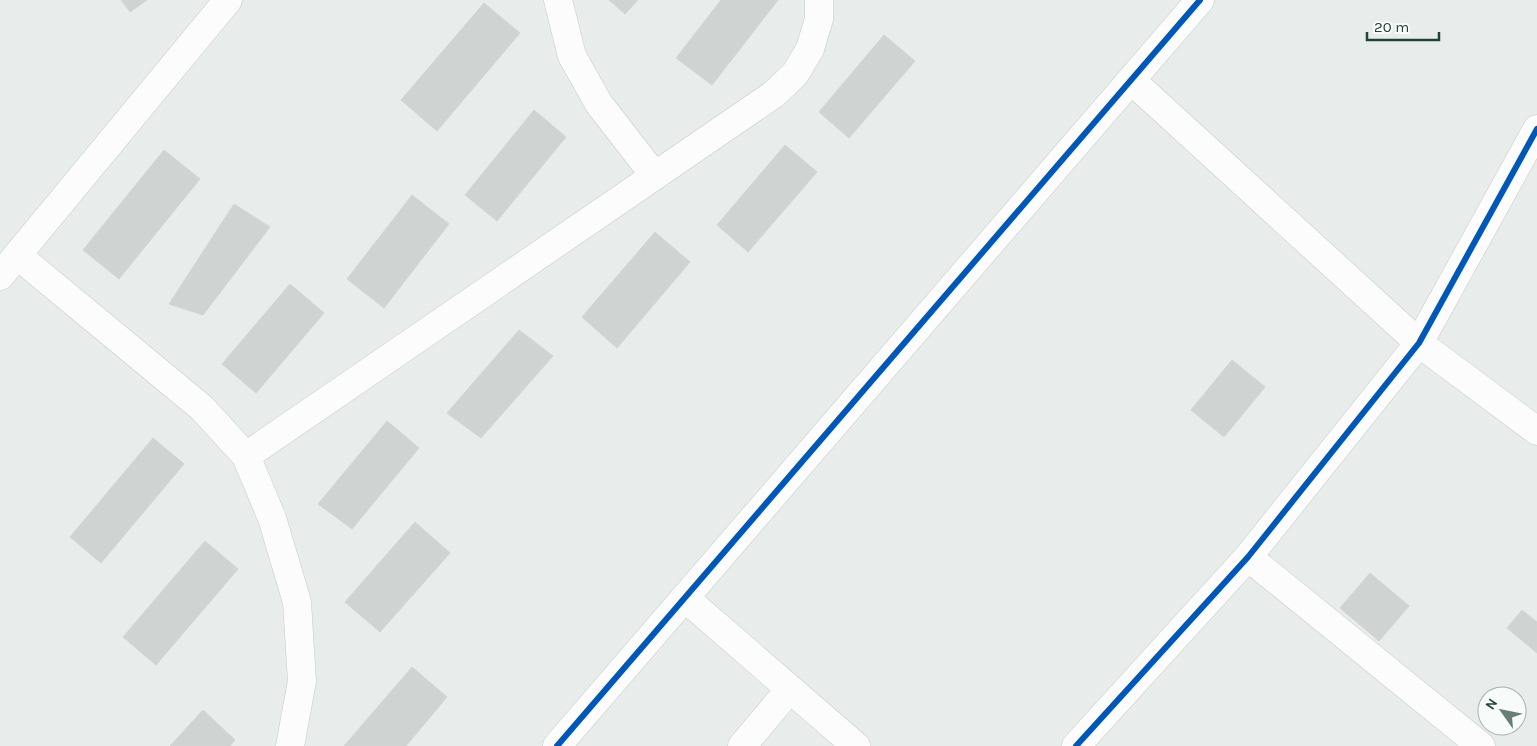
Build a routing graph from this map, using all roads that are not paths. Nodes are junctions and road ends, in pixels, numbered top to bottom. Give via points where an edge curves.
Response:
1 (228, 0) edge
2 (558, 0) edge
3 (819, 0) edge
4 (1200, 0) edge
5 (1131, 80) junction
6 (1537, 129) edge
7 (655, 176) junction
8 (8, 266) edge
9 (1419, 343) junction
10 (1537, 430) edge
11 (246, 456) junction
12 (1248, 557) junction
13 (685, 598) junction
14 (790, 689) junction
15 (1463, 741) edge
16 (290, 746) edge
17 (558, 746) edge
18 (742, 746) edge
19 (856, 746) edge
20 (1076, 746) edge

1 - 8 street
2 - 7 street via 572,56 599,104
3 - 7 street via 819,19 810,49 795,74 774,94
4 - 5 street
5 - 9 street
5 - 13 street
6 - 9 street
7 - 11 street
8 - 11 street via 202,408
9 - 10 street
9 - 12 street
11 - 16 street via 272,518 297,602 302,681
12 - 15 street
12 - 20 street
13 - 14 street
13 - 17 street
14 - 18 street
14 - 19 street

